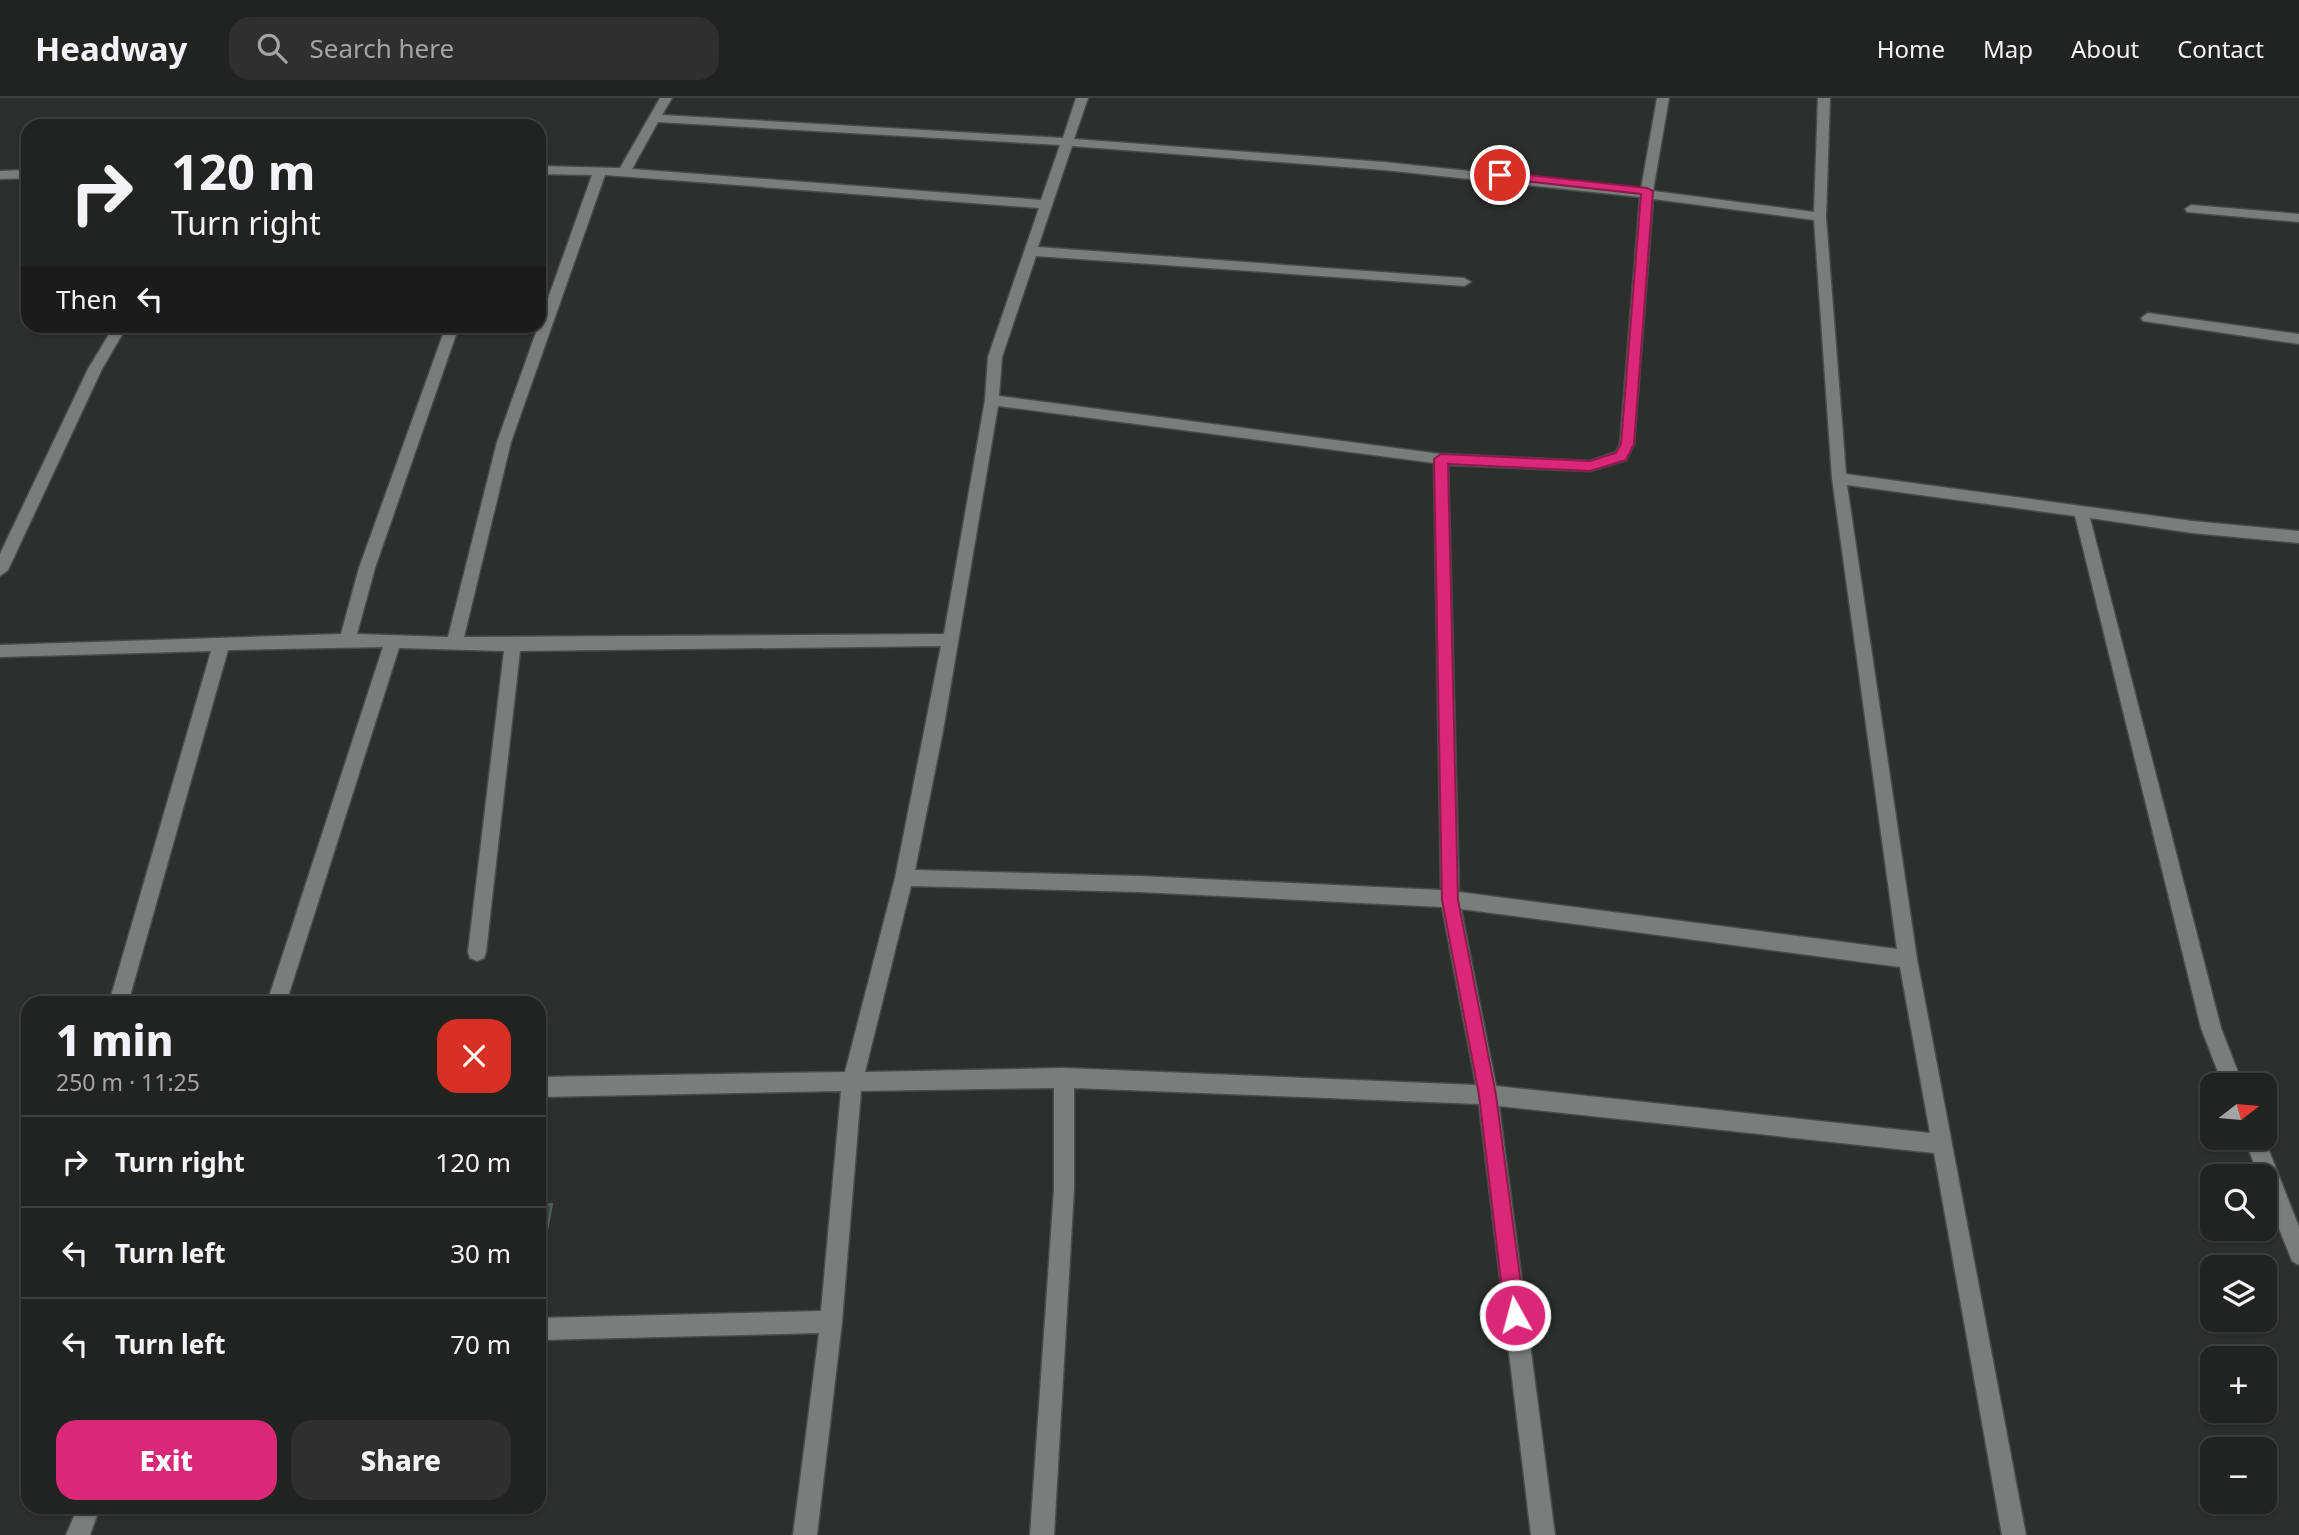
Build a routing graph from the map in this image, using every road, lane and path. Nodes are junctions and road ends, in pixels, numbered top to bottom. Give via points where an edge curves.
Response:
1 (666, 98) edge
2 (1082, 98) edge
3 (1663, 98) edge
4 (1824, 98) edge
5 (654, 118) junction
6 (1069, 141) junction
7 (546, 170) edge
8 (600, 171) junction
9 (624, 172) junction
10 (21, 174) edge
11 (0, 175) edge
12 (1647, 191) junction
13 (1044, 204) junction
14 (2191, 209) dead end
15 (1821, 217) junction
16 (2299, 218) edge
17 (1030, 251) junction
18 (1464, 282) dead end
19 (2148, 318) dead end
20 (546, 323) edge
21 (116, 333) edge
22 (451, 333) edge
23 (543, 333) edge
24 (2299, 339) edge
25 (992, 400) junction
26 (1441, 459) junction
27 (1839, 478) junction
28 (2081, 512) junction
29 (2299, 537) edge
30 (0, 570) edge
31 (347, 640) junction
32 (948, 640) junction
33 (222, 642) junction
34 (393, 642) junction
35 (454, 644) junction
36 (513, 645) junction
37 (0, 651) edge
38 (904, 878) junction
39 (1450, 900) junction
40 (477, 952) dead end
41 (1908, 959) junction
42 (120, 996) edge
43 (278, 996) edge
44 (2229, 1073) edge
45 (1064, 1078) junction
46 (852, 1083) junction
47 (546, 1087) edge
48 (1488, 1095) junction
49 (1943, 1144) junction
50 (2259, 1150) edge
51 (2299, 1254) edge
52 (831, 1322) junction
53 (546, 1329) edge
54 (86, 1514) edge
55 (78, 1535) edge
56 (805, 1535) edge
57 (1042, 1535) edge
58 (1543, 1535) edge
59 (2014, 1535) edge

1 - 5 street
2 - 6 street
3 - 12 street
4 - 15 street
5 - 6 street
5 - 9 street
6 - 12 street
6 - 13 street
7 - 8 street
8 - 9 street
8 - 20 street
9 - 13 street
10 - 11 street
12 - 15 street
12 - 26 street via 1627,444 1621,456 1590,466
13 - 17 street
14 - 16 street
15 - 27 street
17 - 18 street
17 - 25 street via 995,356
19 - 24 street
21 - 30 street
22 - 31 street
23 - 35 street via 504,442
25 - 26 street
25 - 32 street
26 - 39 street
27 - 28 street
27 - 41 street
28 - 29 street
28 - 44 street via 2211,1028
31 - 33 street
31 - 34 street
32 - 36 street
32 - 38 street via 935,731
33 - 37 street
33 - 42 street
34 - 35 street
34 - 43 street
35 - 36 street
36 - 40 street
38 - 39 street
38 - 46 street
39 - 41 street
39 - 48 street
41 - 49 street
45 - 46 street
45 - 48 street
45 - 57 street via 1064,1189
46 - 47 street
46 - 52 street
48 - 49 street
48 - 58 street
49 - 59 street
50 - 51 street
52 - 53 street
52 - 56 street
54 - 55 street

